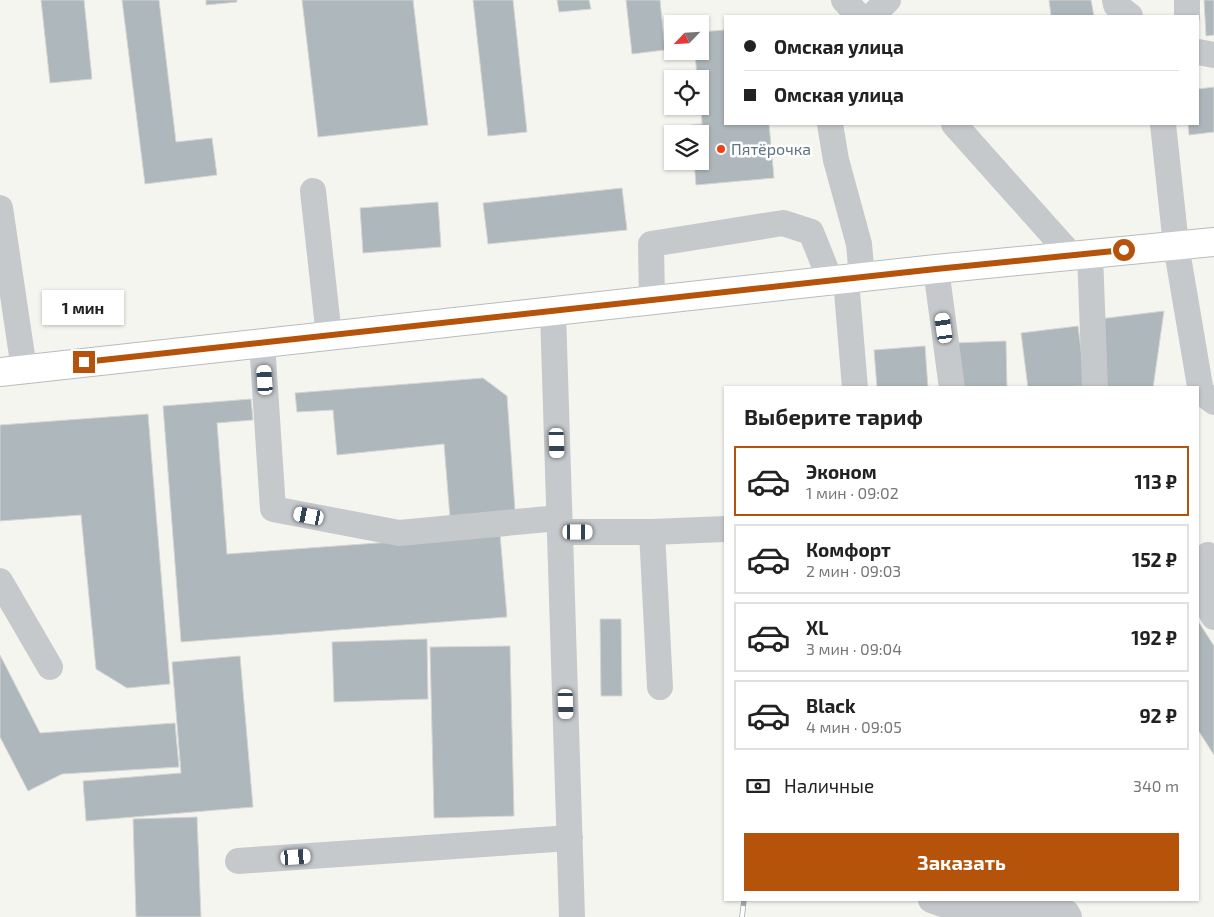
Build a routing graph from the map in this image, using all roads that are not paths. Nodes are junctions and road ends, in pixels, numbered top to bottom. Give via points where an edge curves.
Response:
1 (844, 0) edge
2 (888, 0) edge
3 (1115, 0) edge
4 (1187, 0) edge
5 (858, 15) edge
6 (873, 15) edge
7 (1129, 15) edge
8 (1188, 15) edge
9 (1199, 52) edge
10 (1214, 55) edge
11 (830, 125) edge
12 (955, 125) edge
13 (1163, 125) edge
14 (313, 191) dead end
15 (0, 208) edge
16 (1214, 242) edge
17 (1176, 245) junction
18 (1080, 254) junction
19 (936, 269) junction
20 (846, 280) junction
21 (652, 301) junction
22 (552, 312) junction
23 (329, 336) junction
24 (262, 343) junction
25 (12, 370) edge
26 (855, 386) edge
27 (952, 386) edge
28 (1095, 386) edge
29 (1214, 402) edge
30 (560, 525) junction
31 (724, 529) edge
32 (652, 532) junction
33 (1206, 556) edge
34 (0, 582) edge
35 (1214, 617) edge
36 (50, 667) dead end
37 (660, 687) dead end
38 (570, 838) junction
39 (238, 861) dead end
40 (934, 901) edge
41 (572, 917) edge
42 (1069, 917) edge

1 - 5 street
2 - 6 street
3 - 7 street via 1116,5
4 - 8 street
9 - 10 street
11 - 20 street via 836,160 859,244
12 - 18 street
13 - 17 street
14 - 23 street
15 - 25 street
16 - 17 main road
17 - 18 main road
17 - 29 street via 1201,392
18 - 19 main road
18 - 28 street
19 - 20 main road
19 - 27 street
20 - 21 main road
20 - 21 street via 811,232 783,223 651,244
20 - 26 street
21 - 22 main road
22 - 23 main road
22 - 30 street
23 - 24 main road
24 - 25 main road
24 - 30 street via 273,509 399,533
30 - 32 street
30 - 38 street
31 - 32 street
32 - 37 street
33 - 35 street
34 - 36 street
38 - 39 street
38 - 41 street
40 - 42 street via 965,912 1067,913

